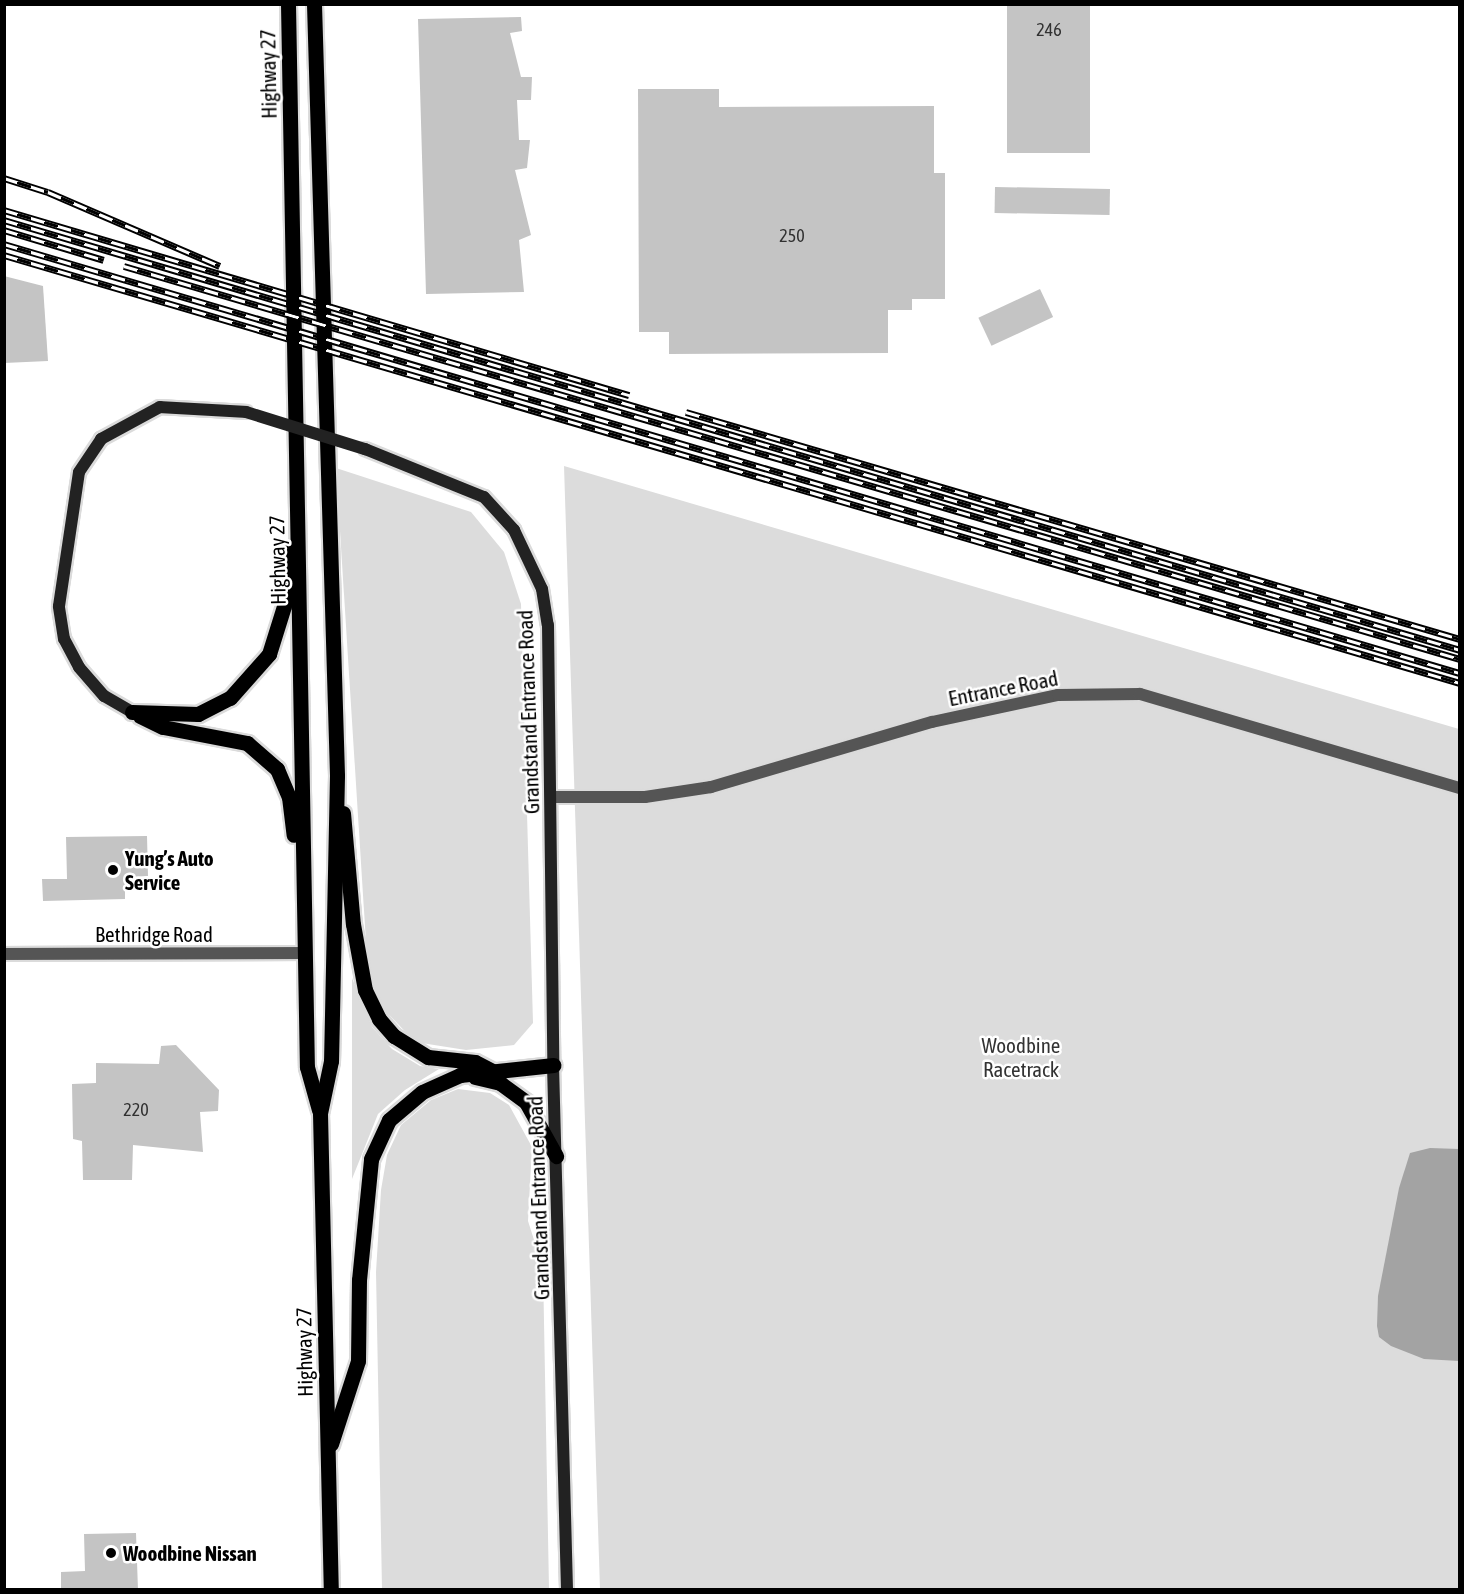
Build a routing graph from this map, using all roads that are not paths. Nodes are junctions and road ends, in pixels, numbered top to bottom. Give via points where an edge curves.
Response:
1 (288, 4) edge
2 (314, 4) edge
3 (297, 477) junction
4 (132, 712) junction
5 (337, 776) junction
6 (1460, 788) edge
7 (552, 797) junction
8 (303, 910) junction
9 (304, 953) junction
10 (4, 954) edge
11 (553, 1065) junction
12 (493, 1071) junction
13 (460, 1075) junction
14 (320, 1113) junction
15 (556, 1156) junction
16 (327, 1455) junction
17 (331, 1590) edge
18 (567, 1590) edge

1 - 3 main road, Highway 27
2 - 5 main road, Highway 27
3 - 4 main road via 284,606 269,654 230,698 198,714
3 - 8 main road, Highway 27
4 - 7 street, Grandstand Entrance Road, bridge via 104,696 79,667 64,639 59,606 79,472 101,439 160,407 246,412 365,449 484,497 514,530 542,589 548,625
4 - 8 main road via 163,728 247,743 277,770 289,797
5 - 12 main road via 348,840 353,924 365,990 379,1019 394,1036 428,1057 475,1062
5 - 14 main road, Highway 27 via 332,1061
6 - 7 street, Entrance Road via 1140,694 1058,695 932,722 711,787 645,797
7 - 11 street, Grandstand Entrance Road
8 - 9 main road, Highway 27
9 - 10 street, Bethridge Road
9 - 14 main road, Highway 27 via 307,1067
11 - 12 main road
11 - 15 street, Grandstand Entrance Road
12 - 13 main road
13 - 15 main road via 488,1079 515,1091 526,1102
13 - 16 main road via 402,1106 371,1159 359,1280 358,1361
14 - 16 main road, Highway 27
15 - 18 street, Grandstand Entrance Road
16 - 17 main road, Highway 27

